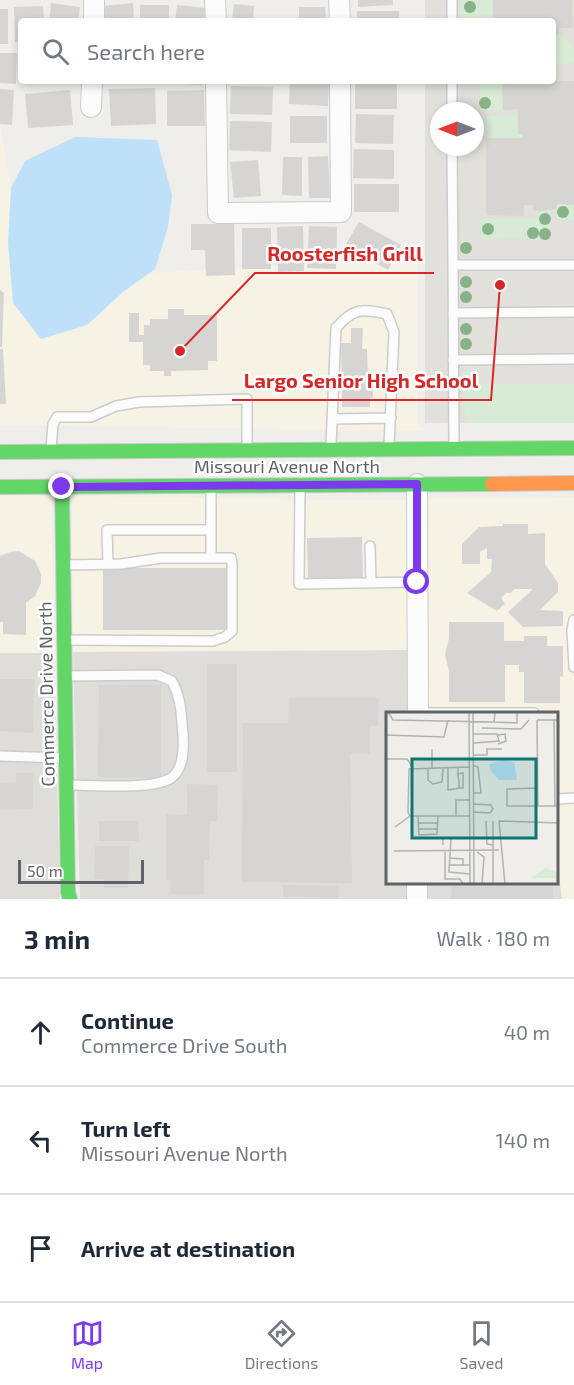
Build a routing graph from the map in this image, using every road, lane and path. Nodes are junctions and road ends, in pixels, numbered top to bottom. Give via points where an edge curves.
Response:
1 (94, 0) edge
2 (215, 0) edge
3 (339, 0) edge
4 (452, 0) edge
5 (94, 18) edge
6 (216, 18) edge
7 (340, 18) edge
8 (452, 18) edge
9 (92, 84) edge
10 (216, 84) edge
11 (340, 84) edge
12 (452, 84) edge
13 (452, 102) edge
14 (91, 107) dead end
15 (452, 156) edge
16 (453, 265) junction
17 (574, 265) edge
18 (574, 312) edge
19 (453, 313) junction
20 (574, 359) edge
21 (453, 360) junction
22 (391, 418) junction
23 (332, 419) junction
24 (454, 448) junction
25 (574, 448) edge
26 (331, 449) junction
27 (389, 449) junction
28 (248, 450) junction
29 (116, 451) junction
30 (0, 452) edge
31 (51, 452) junction
32 (42, 465) dead end
33 (574, 483) edge
34 (417, 484) junction
35 (300, 485) junction
36 (211, 486) junction
37 (0, 487) edge
38 (62, 487) junction
39 (211, 530) junction
40 (370, 546) dead end
41 (211, 558) junction
42 (108, 564) junction
43 (62, 565) junction
44 (371, 582) junction
45 (417, 582) junction
46 (574, 620) edge
47 (64, 640) junction
48 (574, 667) edge
49 (64, 676) junction
50 (418, 712) edge
51 (0, 756) edge
52 (65, 758) junction
53 (67, 785) junction
54 (574, 798) edge
55 (559, 799) edge
56 (65, 897) edge

1 - 5 street
2 - 6 street
3 - 7 street
4 - 8 lane
9 - 14 street
10 - 11 street via 218,213 341,212
12 - 13 lane
15 - 16 lane
16 - 17 lane
16 - 19 lane
18 - 19 lane
19 - 21 lane
20 - 21 lane
21 - 24 lane
22 - 23 lane
22 - 23 lane via 394,332 387,314 364,309 347,314 336,328
22 - 27 lane
23 - 26 lane
24 - 25 main road, Missouri Avenue North
24 - 27 main road, Missouri Avenue North
26 - 27 main road, Missouri Avenue North
26 - 28 main road, Missouri Avenue North
28 - 29 main road, Missouri Avenue North
28 - 31 lane via 247,399 140,402 116,406 91,417 57,417
29 - 31 main road, Missouri Avenue North
29 - 38 main road via 69,476
30 - 31 main road, Missouri Avenue North
31 - 32 main road
33 - 34 main road, Missouri Avenue North
34 - 35 main road, Missouri Avenue North
34 - 45 street
35 - 36 main road, Missouri Avenue North
35 - 44 lane via 299,584
36 - 38 main road, Missouri Avenue North
36 - 39 lane
37 - 38 main road, Missouri Avenue North
38 - 43 main road, Commerce Drive North
39 - 41 lane
39 - 42 lane via 107,530
40 - 44 lane
41 - 42 lane
41 - 47 lane via 231,558 232,631 225,637 213,641
42 - 43 lane
43 - 47 main road, Commerce Drive North
44 - 45 lane
45 - 50 street
46 - 48 lane
47 - 49 main road, Commerce Drive North
49 - 52 main road, Commerce Drive North
49 - 53 lane via 158,675 172,681 180,696 184,749 172,778 158,784
51 - 52 lane
52 - 53 main road, Commerce Drive North
53 - 56 main road, Commerce Drive North
54 - 55 lane

